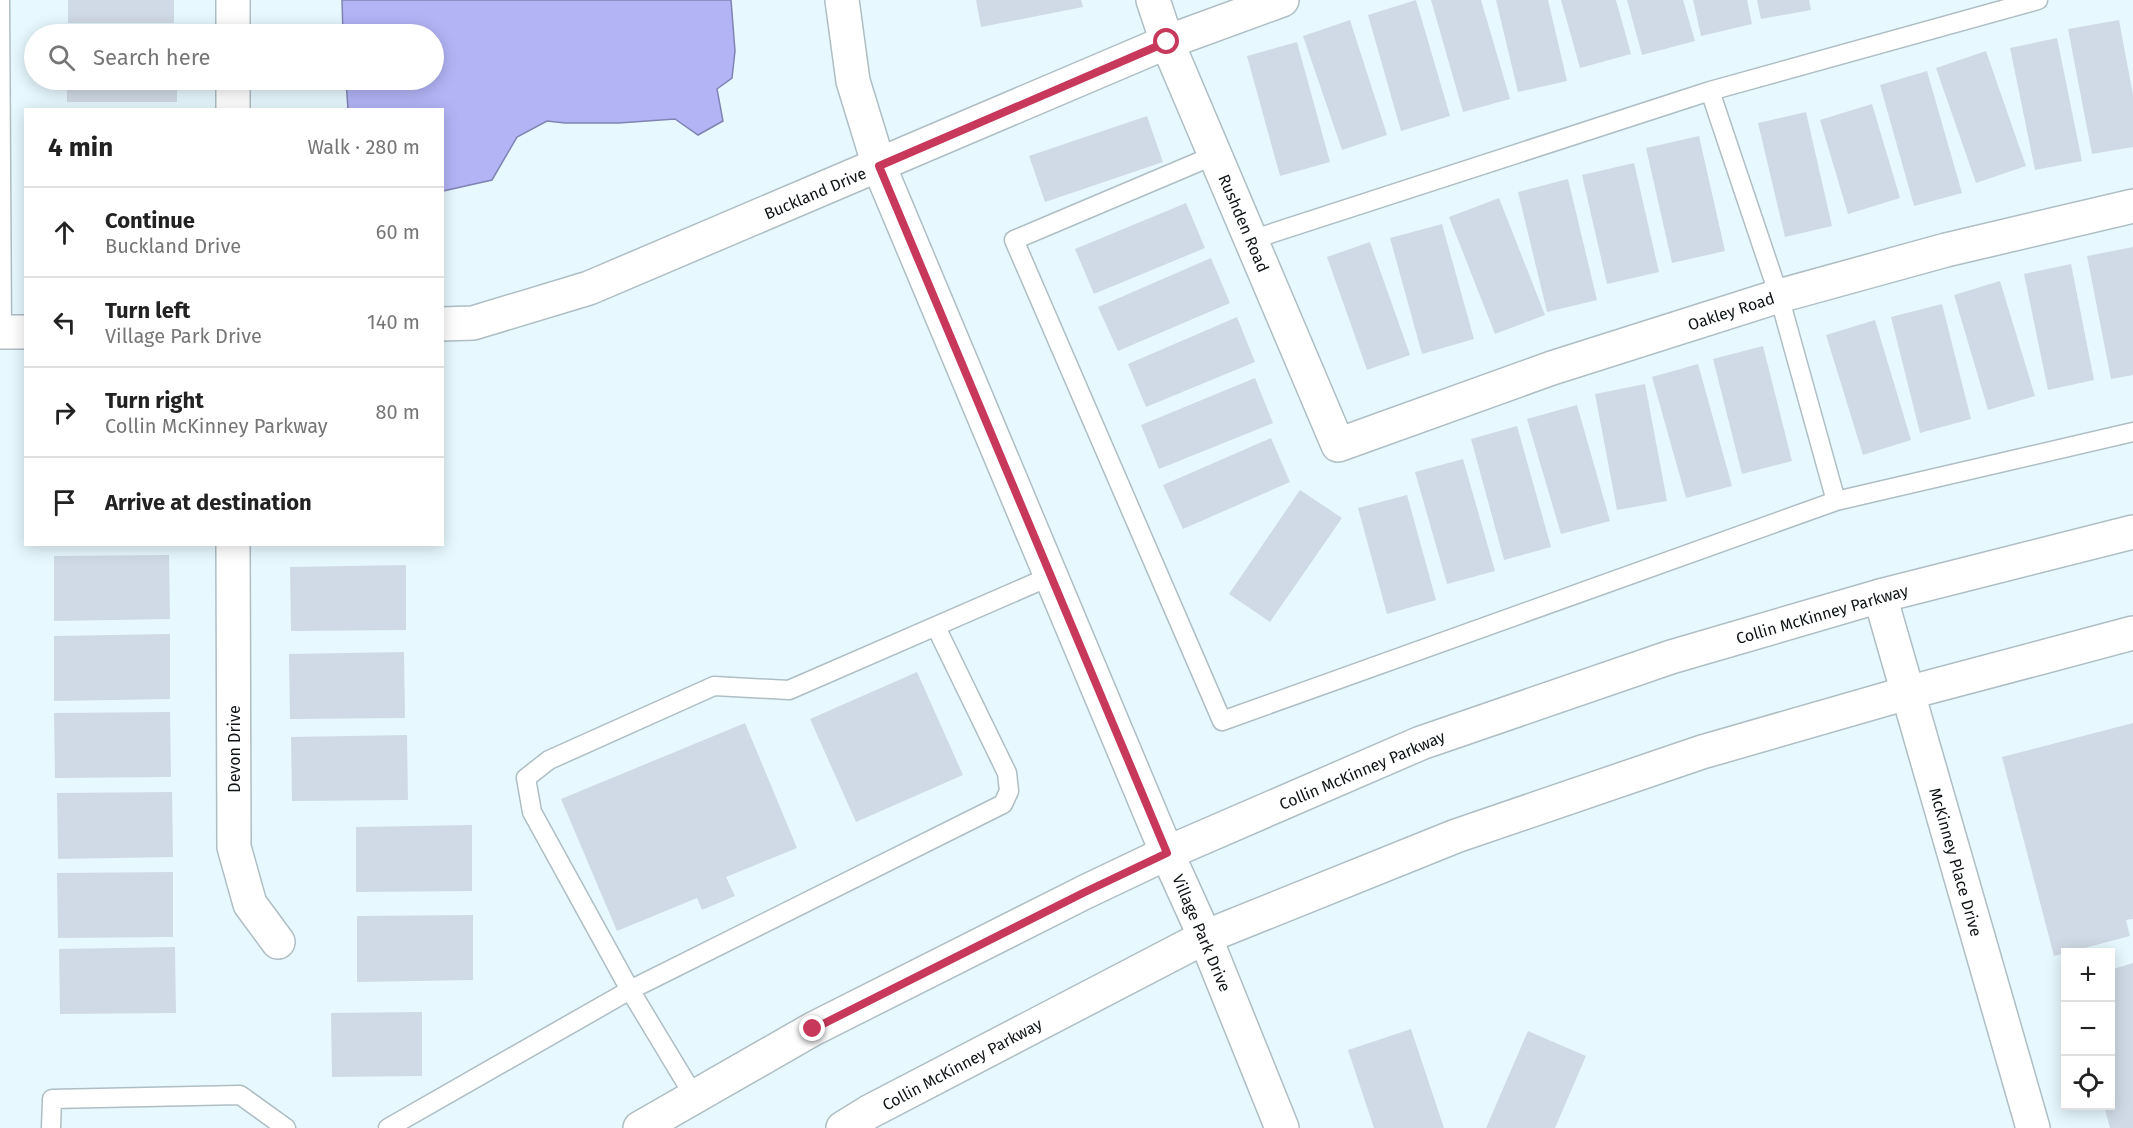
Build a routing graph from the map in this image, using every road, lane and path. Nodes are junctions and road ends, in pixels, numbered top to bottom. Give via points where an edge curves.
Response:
1 (0, 0) edge
2 (233, 0) edge
3 (842, 0) edge
4 (1153, 0) edge
5 (1282, 0) edge
6 (2038, 0) edge
7 (233, 24) edge
8 (1167, 42) junction
9 (233, 90) edge
10 (1710, 91) junction
11 (233, 108) edge
12 (1215, 155) junction
13 (879, 166) junction
14 (2133, 206) edge
15 (1251, 240) junction
16 (1779, 296) junction
17 (444, 324) edge
18 (9, 332) edge
19 (2133, 432) edge
20 (1338, 445) joint
21 (1836, 501) junction
22 (2133, 532) edge
23 (233, 546) edge
24 (1051, 576) junction
25 (1881, 596) junction
26 (936, 627) junction
27 (2133, 633) edge
28 (1907, 693) junction
29 (1167, 853) junction
30 (1205, 937) junction
31 (278, 942) dead end
32 (630, 990) junction
33 (694, 1096) junction
34 (51, 1128) edge
35 (286, 1128) edge
36 (388, 1128) edge
37 (640, 1128) edge
38 (843, 1128) edge
39 (1282, 1128) edge
40 (2033, 1128) edge

1 - 18 lane
2 - 7 street
3 - 13 street, Village Park Drive via 853,81
4 - 8 street, Rushden Road
5 - 8 street, Buckland Drive
6 - 10 lane
8 - 12 street, Rushden Road
8 - 13 street, Buckland Drive
9 - 11 street
10 - 15 lane
10 - 16 lane
12 - 15 street, Rushden Road
12 - 21 lane via 1014,240 1222,721
13 - 17 street, Buckland Drive via 589,288 473,323
13 - 24 street, Village Park Drive
14 - 16 street, Oakley Road via 1946,250
15 - 20 street, Rushden Road
16 - 20 street, Oakley Road via 1552,368
16 - 21 lane
19 - 21 lane
22 - 25 street, Collin McKinney Parkway
23 - 31 street, Devon Drive via 234,847 250,904
24 - 26 lane
24 - 29 street, Village Park Drive
25 - 28 street, McKinney Place Drive
25 - 29 street, Collin McKinney Parkway via 1671,657 1421,743
26 - 32 lane via 1007,773 1009,791 1003,804
26 - 32 lane via 789,690 714,686 549,760 526,778 532,812
27 - 28 street, Collin McKinney Parkway
28 - 30 street, Collin McKinney Parkway via 1702,752 1456,836
28 - 40 street, McKinney Place Drive
29 - 30 street, Village Park Drive
29 - 33 street, Collin McKinney Parkway via 823,1024
30 - 38 street, Collin McKinney Parkway
30 - 39 street, Village Park Drive
32 - 33 lane
32 - 36 lane
33 - 37 street, Collin McKinney Parkway
34 - 35 lane via 52,1099 240,1095

